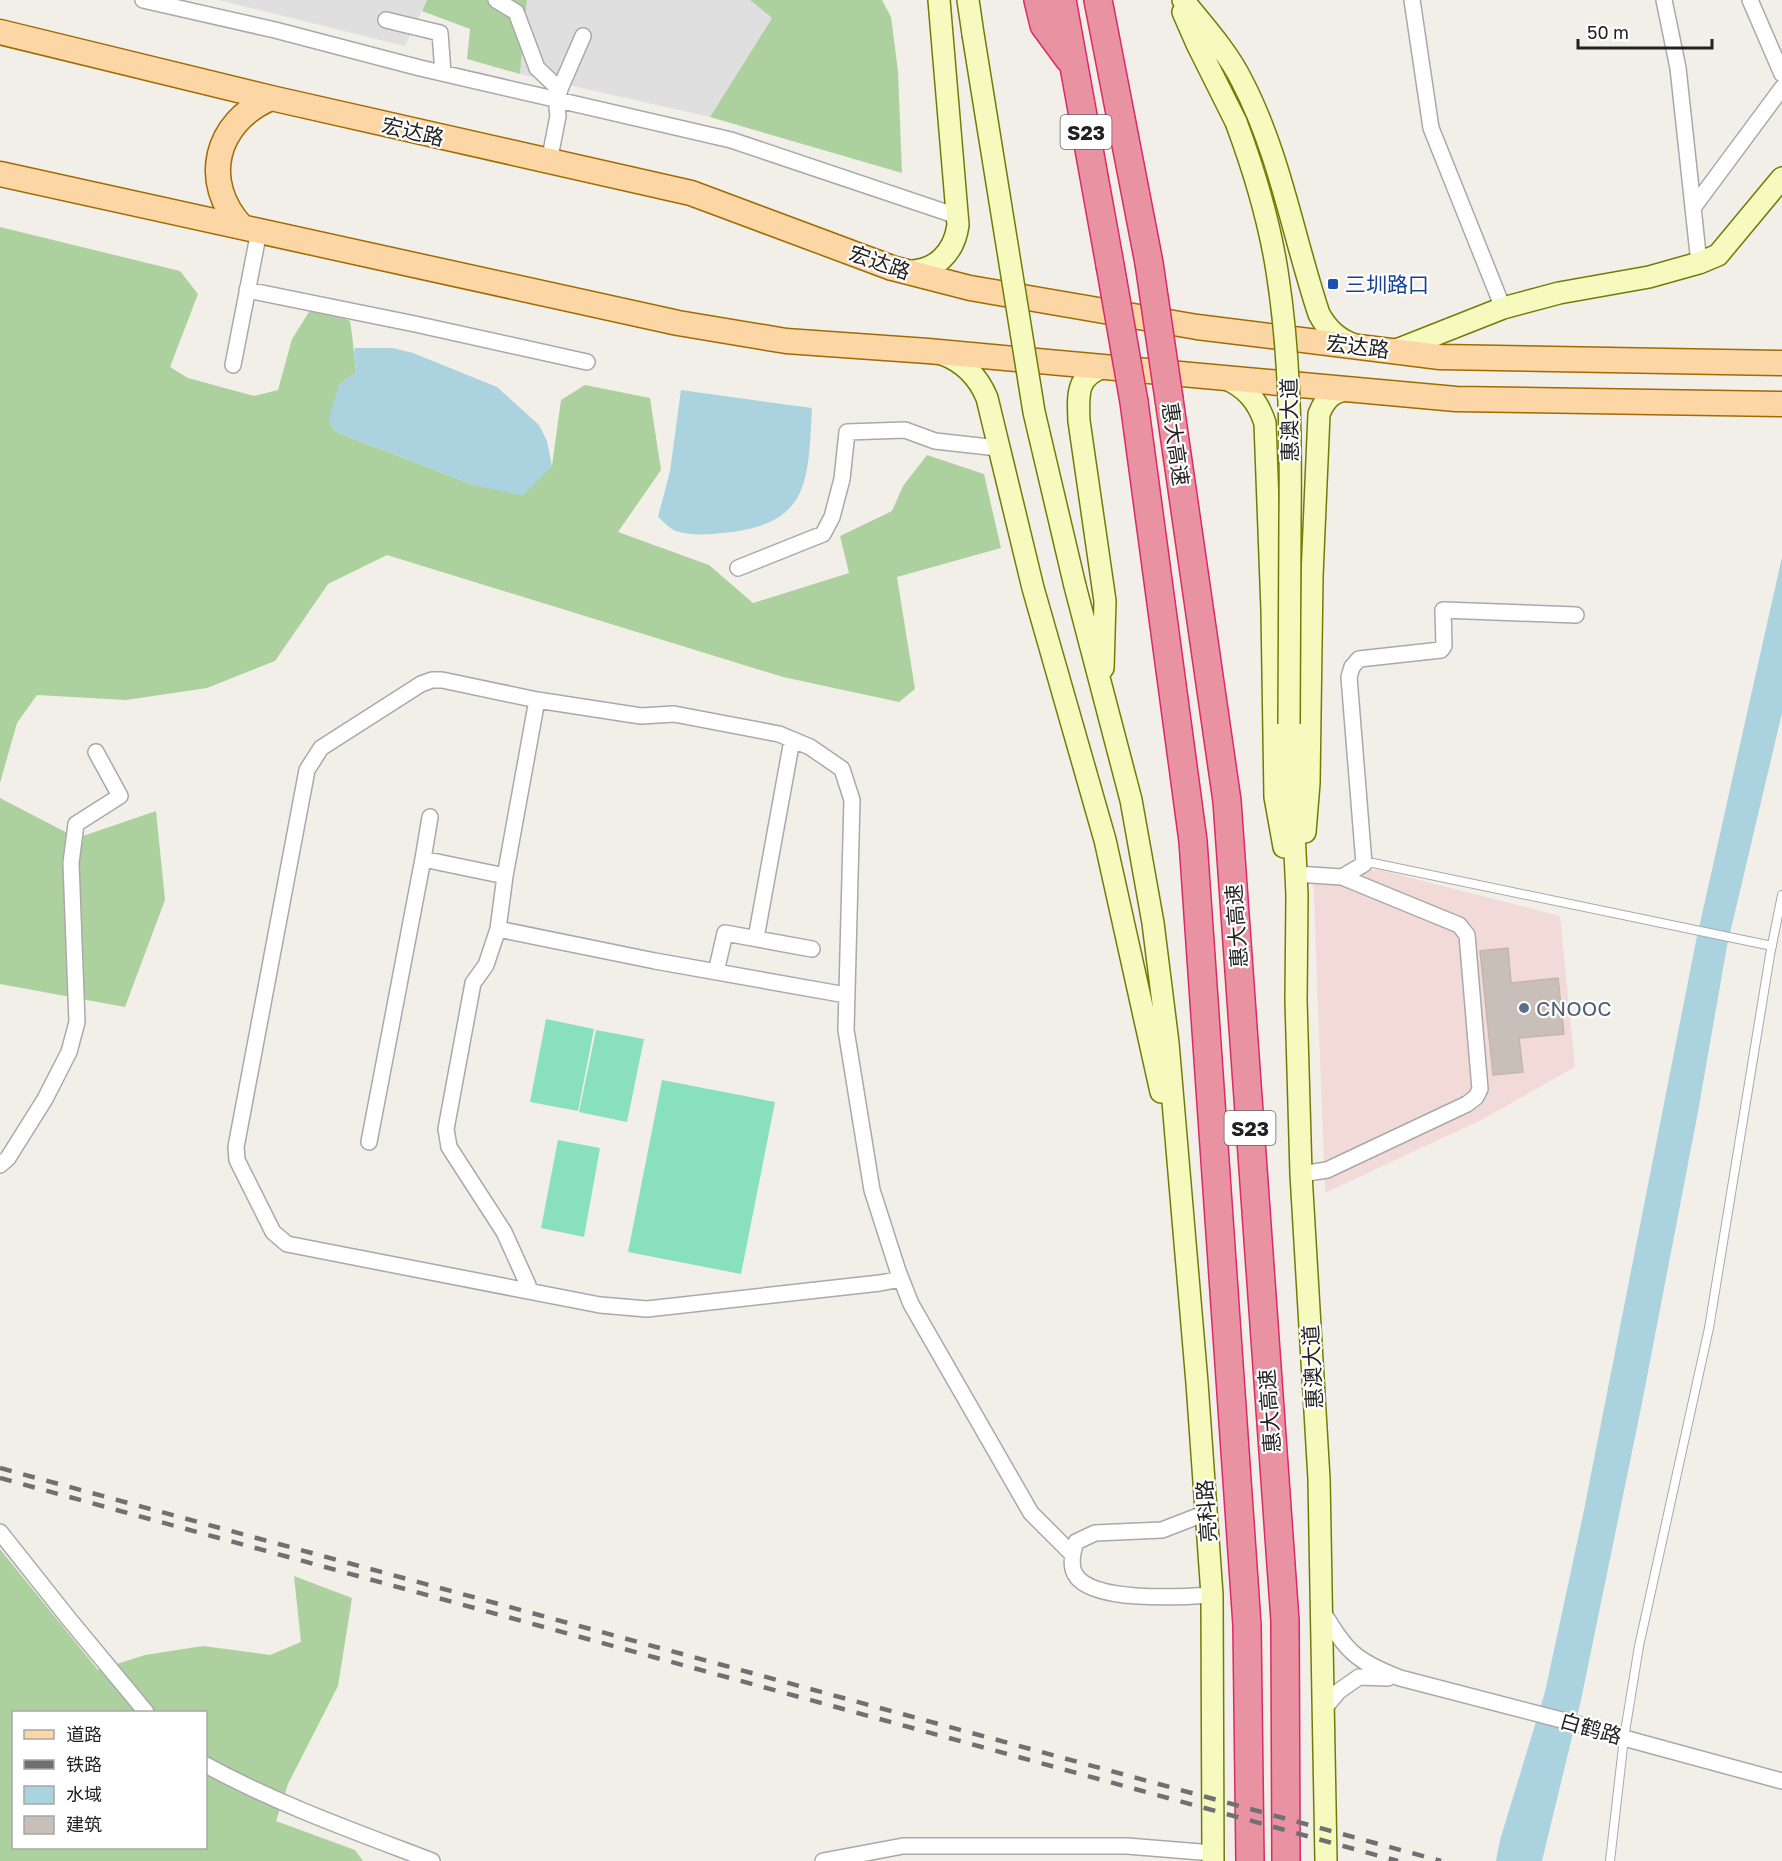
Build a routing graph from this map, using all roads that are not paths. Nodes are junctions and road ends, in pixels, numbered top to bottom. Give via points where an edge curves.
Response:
1 (143, 0) edge
2 (496, 0) edge
3 (939, 0) edge
4 (969, 0) edge
5 (1038, 0) edge
6 (1062, 0) edge
7 (1098, 0) edge
8 (1110, 0) edge
9 (1180, 0) edge
10 (1412, 0) edge
11 (1664, 0) edge
12 (1750, 0) edge
13 (208, 8) edge
14 (386, 20) dead end
15 (0, 32) edge
16 (583, 36) dead end
17 (1108, 49) junction
18 (1074, 67) junction
19 (443, 73) junction
20 (1782, 74) edge
21 (1782, 88) edge
22 (558, 94) junction
23 (271, 99) junction
24 (549, 162) junction
25 (0, 174) edge
26 (1782, 178) edge
27 (1694, 208) junction
28 (957, 216) junction
29 (251, 229) junction
30 (1699, 263) junction
31 (892, 268) junction
32 (247, 290) junction
33 (1503, 308) junction
34 (1358, 346) junction
35 (928, 351) junction
36 (1394, 351) junction
37 (587, 362) dead end
38 (1781, 363) edge
39 (233, 365) dead end
40 (1104, 367) junction
41 (1223, 378) junction
42 (1355, 390) junction
43 (1779, 405) edge
44 (998, 448) junction
45 (738, 568) dead end
46 (1576, 615) dead end
47 (1103, 689) junction
48 (537, 700) junction
49 (792, 740) junction
50 (96, 752) dead end
51 (430, 817) dead end
52 (423, 859) junction
53 (1364, 864) junction
54 (1296, 874) junction
55 (505, 876) junction
56 (1342, 877) junction
57 (1782, 895) edge
58 (498, 929) junction
59 (756, 938) junction
60 (1772, 946) junction
61 (812, 949) dead end
62 (716, 972) junction
63 (846, 995) junction
64 (369, 1142) dead end
65 (1177, 1163) junction
66 (0, 1165) edge
67 (1301, 1174) junction
68 (901, 1279) junction
69 (528, 1290) junction
70 (1206, 1513) junction
71 (0, 1532) edge
72 (1072, 1554) junction
73 (1212, 1594) junction
74 (1320, 1608) junction
75 (1400, 1678) junction
76 (1323, 1710) junction
77 (144, 1711) edge
78 (1624, 1738) junction
79 (207, 1766) edge
80 (1782, 1780) edge
81 (401, 1856) edge
82 (1213, 1857) edge
83 (432, 1861) edge
84 (823, 1861) edge
85 (1250, 1861) edge
86 (1286, 1861) edge
87 (1326, 1861) edge
88 (1610, 1861) edge

1 - 13 street
2 - 22 street via 516,12 537,68
3 - 28 street
4 - 47 street, bridge via 1034,412
5 - 18 highway via 1044,25
6 - 18 highway, 惠大高速 / S23
7 - 17 highway, 惠大高速 / S23
8 - 17 highway
9 - 34 street via 1242,79 1268,137 1319,314 1338,338
9 - 54 street, 惠澳大道, bridge via 1248,155 1277,269 1285,327 1290,432 1289,724
10 - 33 street via 1431,129
11 - 27 street via 1678,68
12 - 20 street
13 - 19 street via 275,30
14 - 19 street via 440,33
15 - 23 main road, 宏达路
16 - 22 street
17 - 86 highway, 惠大高速 / S23, bridge via 1149,263 1227,801 1285,1621
18 - 85 highway, 惠大高速 / S23, bridge via 1134,402 1193,842 1247,1625
19 - 22 street
21 - 27 street
22 - 24 street
22 - 28 street via 731,140
23 - 24 main road, 宏达路
23 - 29 main road via 250,109 232,126 221,148 217,172 230,213
24 - 31 main road, 宏达路 via 691,193
25 - 29 main road, 宏达路
26 - 30 street via 1718,255
27 - 30 street
28 - 31 street via 954,243 942,260 923,270
29 - 32 street
29 - 35 main road, 宏达路 via 689,325 786,341
30 - 33 street
31 - 34 main road, 宏达路 via 970,288 1163,321
32 - 37 street
32 - 39 street
33 - 36 street
34 - 36 main road, 宏达路
35 - 40 main road, 宏达路
35 - 44 street via 951,357 977,379 987,398
36 - 38 main road, 宏达路 via 1440,357
40 - 41 main road, 宏达路
40 - 47 street via 1083,381 1078,396 1105,601
41 - 42 main road, 宏达路
41 - 54 street via 1250,394 1265,423 1275,796 1285,856
42 - 43 main road, 宏达路 via 1456,399
42 - 54 street via 1332,394 1319,414 1308,783 1304,852
44 - 45 street via 935,441 905,430 847,432 842,479 823,534
44 - 65 street via 1033,588 1105,840
46 - 53 street via 1443,610 1441,650 1359,659 1352,667 1349,677
47 - 65 street via 1131,800 1153,923
48 - 49 street via 641,716 674,714 779,734
48 - 55 street
48 - 69 street via 432,680 321,748 312,760 236,1147 237,1160 273,1232 287,1244
49 - 59 street
49 - 63 street via 842,769 852,800
50 - 66 street via 120,796 76,824 71,863 77,1022 69,1052 45,1099
51 - 52 street
52 - 55 street
52 - 64 street
53 - 56 street
53 - 60 lane
54 - 56 street
54 - 67 street, 惠澳大道
55 - 58 street
56 - 67 street via 1459,925 1467,935 1480,1089 1467,1104 1327,1170
57 - 60 lane
58 - 62 street
58 - 69 street via 486,965 473,984 446,1129 449,1147 504,1232
59 - 61 street
59 - 62 street via 725,933
60 - 78 lane via 1709,1328 1639,1646
62 - 63 street
63 - 68 street via 846,1030 872,1190
65 - 70 street, 亮科路
67 - 74 street, 惠澳大道 via 1319,1479
68 - 69 street via 647,1309 600,1305
68 - 72 street via 911,1304 1030,1513
70 - 72 street via 1162,1530 1095,1533 1076,1542
70 - 73 street, 亮科路
71 - 77 street
72 - 73 street via 1074,1574 1086,1585 1113,1594 1169,1598
73 - 82 street, 亮科路
74 - 75 street via 1352,1653 1371,1667
74 - 76 street, 惠澳大道
75 - 76 street via 1359,1677 1339,1691
75 - 78 street, 白鹤路
76 - 87 street, 惠澳大道
78 - 80 street, 白鹤路
78 - 88 lane
79 - 81 street
81 - 83 street
82 - 84 street via 1128,1846 903,1846

